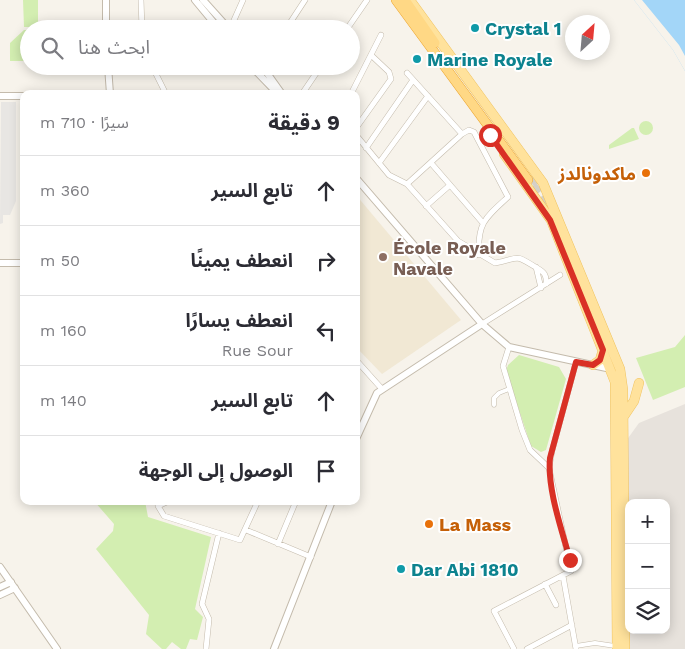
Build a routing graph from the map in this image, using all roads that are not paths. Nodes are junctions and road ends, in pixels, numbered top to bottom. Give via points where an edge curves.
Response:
1 (106, 0) edge
2 (141, 0) edge
3 (195, 0) edge
4 (203, 0) edge
5 (243, 0) edge
6 (305, 0) edge
7 (367, 0) edge
8 (396, 0) edge
9 (405, 0) edge
10 (410, 0) edge
11 (106, 20) edge
12 (142, 20) edge
13 (212, 20) edge
14 (221, 20) edge
15 (233, 20) edge
16 (292, 20) edge
17 (353, 20) edge
18 (419, 26) junction
19 (381, 36) dead end
20 (372, 56) junction
21 (407, 73) dead end
22 (109, 75) edge
23 (156, 75) edge
24 (263, 75) edge
25 (264, 75) edge
26 (315, 75) edge
27 (413, 80) junction
28 (110, 90) edge
29 (164, 90) edge
30 (275, 90) edge
31 (278, 90) edge
32 (305, 90) edge
33 (353, 90) edge
34 (0, 96) edge
35 (20, 96) edge
36 (428, 96) junction
37 (360, 122) edge
38 (462, 134) junction
39 (360, 140) edge
40 (366, 148) junction
41 (431, 162) junction
42 (379, 163) junction
43 (530, 178) tunnel mouth
44 (360, 183) edge
45 (407, 184) junction
46 (450, 185) junction
47 (544, 185) junction
48 (533, 194) junction
49 (426, 206) junction
50 (483, 223) junction
51 (479, 255) junction
52 (0, 263) edge
53 (20, 263) edge
54 (536, 267) junction
55 (560, 275) dead end
56 (546, 284) junction
57 (541, 288) junction
58 (482, 324) junction
59 (509, 347) junction
60 (603, 350) junction
61 (576, 362) junction
62 (360, 364) edge
63 (593, 365) junction
64 (610, 368) junction
65 (620, 369) junction
66 (639, 383) dead end
67 (382, 388) junction
68 (509, 389) junction
69 (494, 405) dead end
70 (624, 416) junction
71 (360, 429) edge
72 (549, 468) junction
73 (160, 505) edge
74 (256, 505) edge
75 (294, 505) edge
76 (330, 505) edge
77 (246, 530) junction
78 (620, 532) junction
79 (218, 533) junction
80 (278, 544) junction
81 (311, 557) junction
82 (0, 567) edge
83 (563, 576) junction
84 (546, 584) junction
85 (13, 585) junction
86 (0, 587) edge
87 (0, 595) edge
88 (556, 605) dead end
89 (572, 625) junction
90 (576, 647) edge
91 (54, 648) edge
92 (619, 648) edge
93 (206, 649) edge
94 (274, 649) edge
95 (514, 649) edge
96 (527, 649) edge

1 - 11 street
2 - 12 street
3 - 13 street
4 - 14 street
5 - 15 street
6 - 16 street
7 - 17 street
8 - 18 highway
9 - 18 highway
10 - 47 main road
18 - 43 highway
18 - 48 main road via 426,46
19 - 20 street
20 - 33 street
20 - 37 street via 389,72 391,79
21 - 27 street
22 - 28 street
23 - 29 street
24 - 30 street
25 - 31 street
26 - 32 street
27 - 36 street
27 - 40 street
34 - 35 street
36 - 38 street
36 - 42 street
38 - 41 street
38 - 50 street via 469,130 474,132 508,195 493,208
39 - 40 street
40 - 42 street
41 - 45 street
41 - 46 street
42 - 45 street via 392,178
44 - 58 street
45 - 49 street
46 - 49 street
46 - 50 street
47 - 48 main road via 534,184
47 - 65 main road
48 - 60 main road via 554,228
49 - 51 street via 458,241
50 - 51 street via 478,237
51 - 54 street via 494,263 522,258
52 - 53 street
54 - 56 street via 545,274
54 - 57 street
55 - 56 street
56 - 57 street
57 - 58 street
58 - 59 street
58 - 67 street
59 - 61 street
59 - 68 street via 503,361
60 - 63 main road via 600,360
60 - 64 main road
61 - 63 street
61 - 72 street
62 - 67 street
63 - 64 street
64 - 65 street
64 - 78 main road via 615,391
65 - 70 main road
66 - 70 main road via 634,401
67 - 71 street via 373,398
68 - 69 street via 494,398
68 - 72 street via 530,450
70 - 78 main road
72 - 83 street via 571,563 571,571
73 - 79 street via 164,516
74 - 77 street
75 - 80 street
76 - 81 street
77 - 79 street via 242,540
77 - 80 street
78 - 92 main road
79 - 93 street via 202,604 209,619
80 - 81 street
81 - 94 street
82 - 85 street
83 - 84 street
83 - 89 street
84 - 88 street
84 - 95 street via 494,611
85 - 86 street
85 - 87 street
85 - 91 street
89 - 90 street
89 - 96 street
90 - 92 street via 595,642

